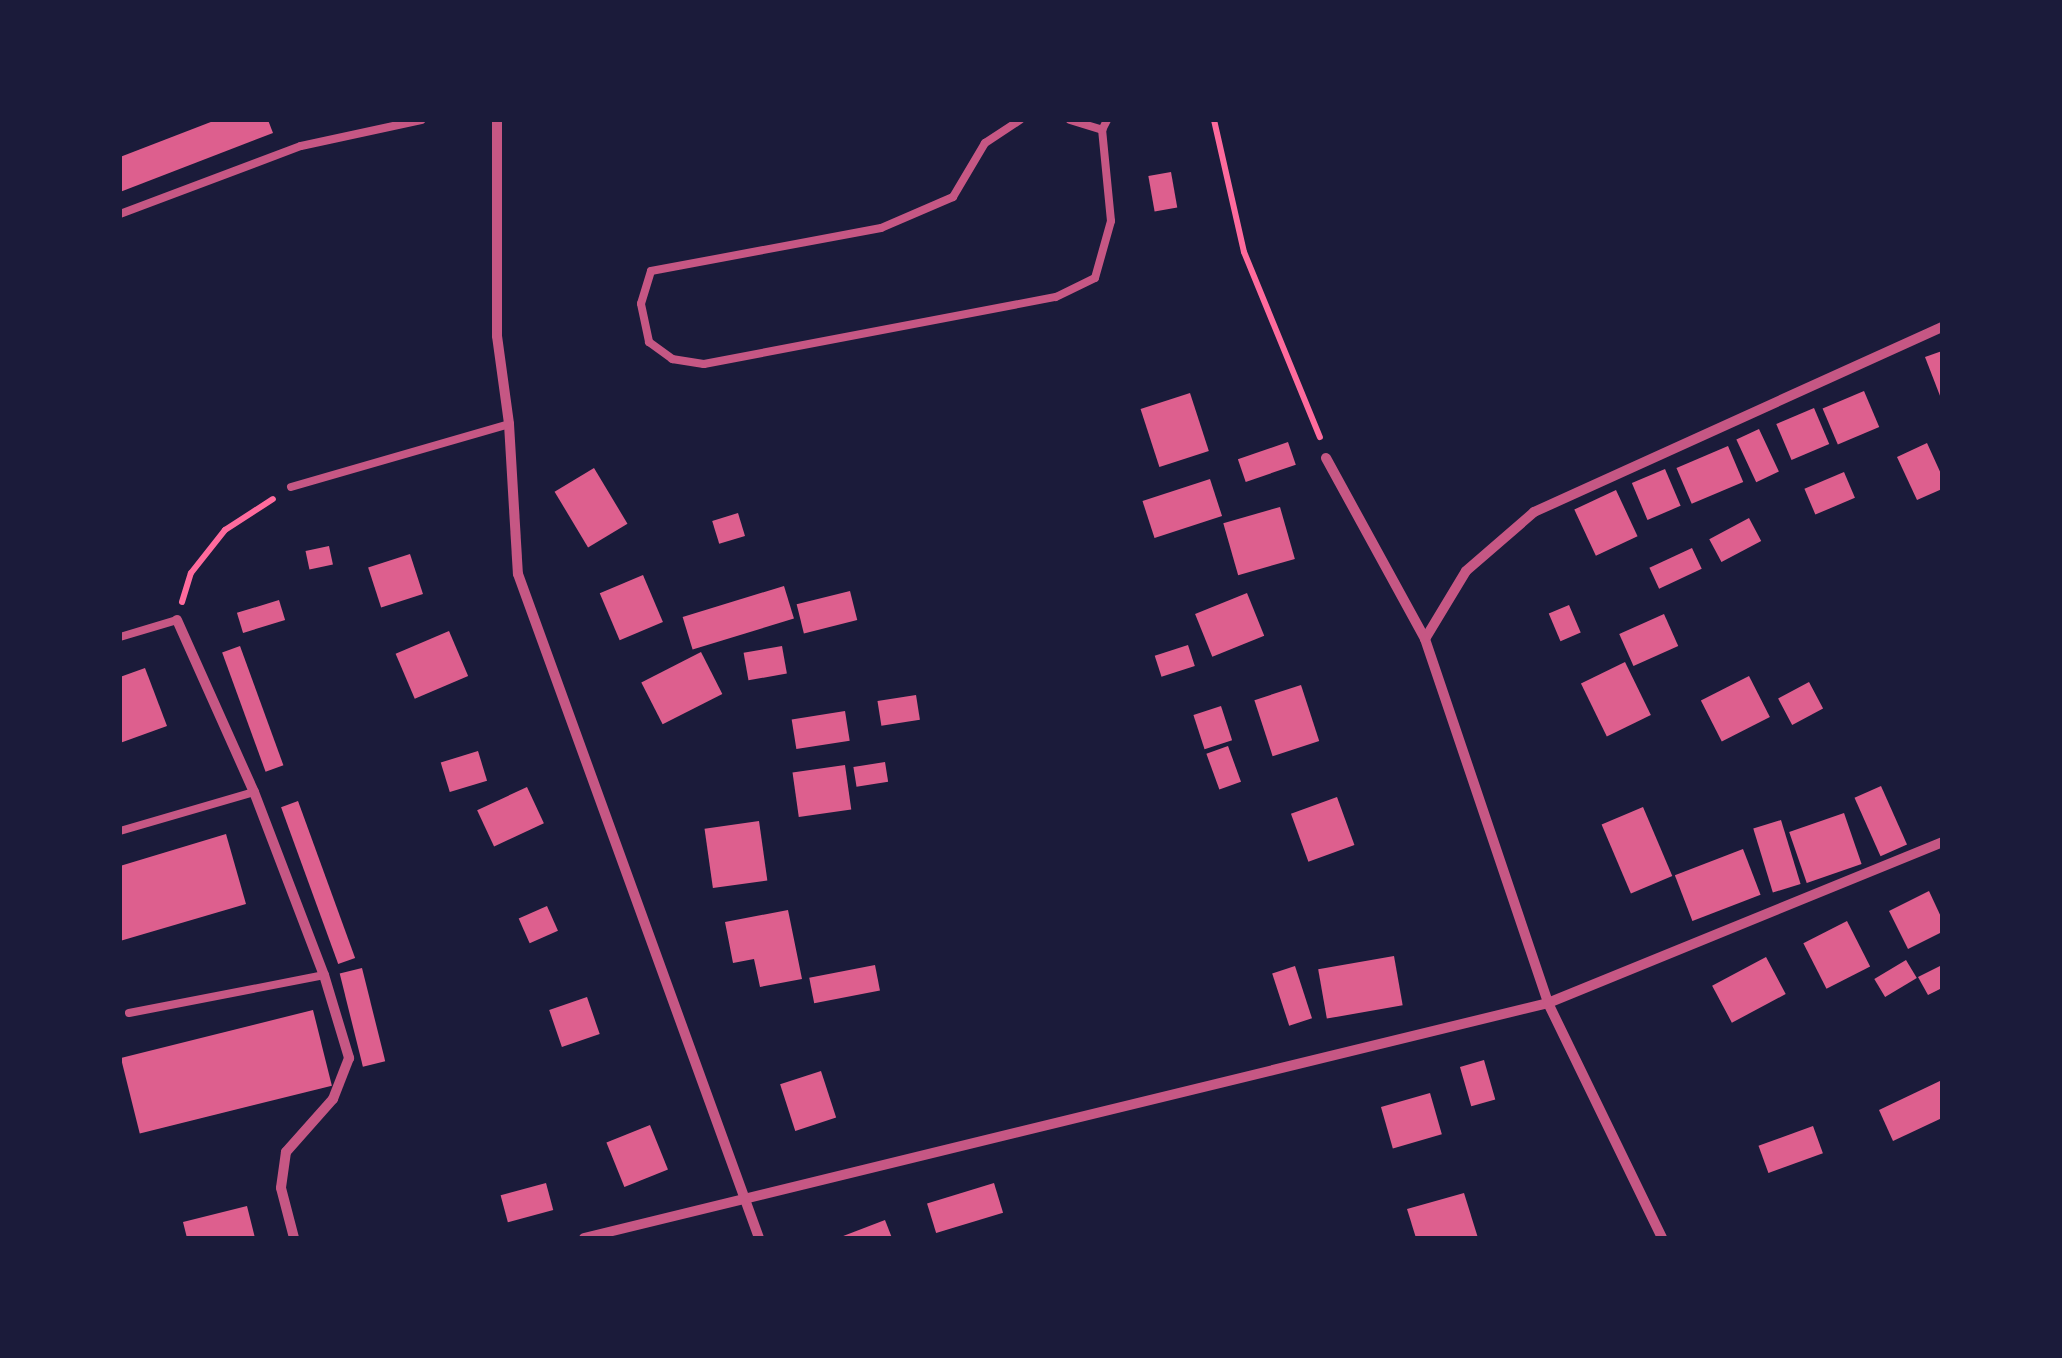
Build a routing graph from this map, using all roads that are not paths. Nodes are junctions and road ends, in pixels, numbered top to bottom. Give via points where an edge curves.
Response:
1 (421, 120) edge
2 (498, 120) edge
3 (1020, 120) edge
4 (1070, 120) edge
5 (1107, 120) edge
6 (1102, 130) junction
7 (120, 214) edge
8 (1942, 328) edge
9 (510, 424) junction
10 (1326, 458) road end
11 (291, 487) road end
12 (177, 620) joint
13 (120, 637) edge
14 (1425, 639) junction
15 (254, 792) junction
16 (120, 831) edge
17 (1942, 842) edge
18 (324, 975) junction
19 (1548, 1003) junction
20 (129, 1013) dead end
21 (744, 1201) junction
22 (294, 1238) edge
23 (584, 1238) edge
24 (759, 1238) edge
25 (1662, 1238) edge

1 - 7 lane via 301,146
2 - 9 street via 497,336
3 - 6 lane via 985,143 953,198 881,228 650,271 641,304 650,342 672,359 704,364 1056,298 1095,278 1111,221
4 - 6 lane
5 - 6 lane
8 - 14 street via 1534,512 1466,572
9 - 11 lane
9 - 21 street via 518,574
10 - 14 street
12 - 13 lane
12 - 15 street
14 - 19 street
15 - 16 lane
15 - 18 street
17 - 19 street
18 - 20 lane
18 - 22 street via 349,1058 333,1098 286,1152 280,1188
19 - 21 street
19 - 25 street
21 - 23 street
21 - 24 street

